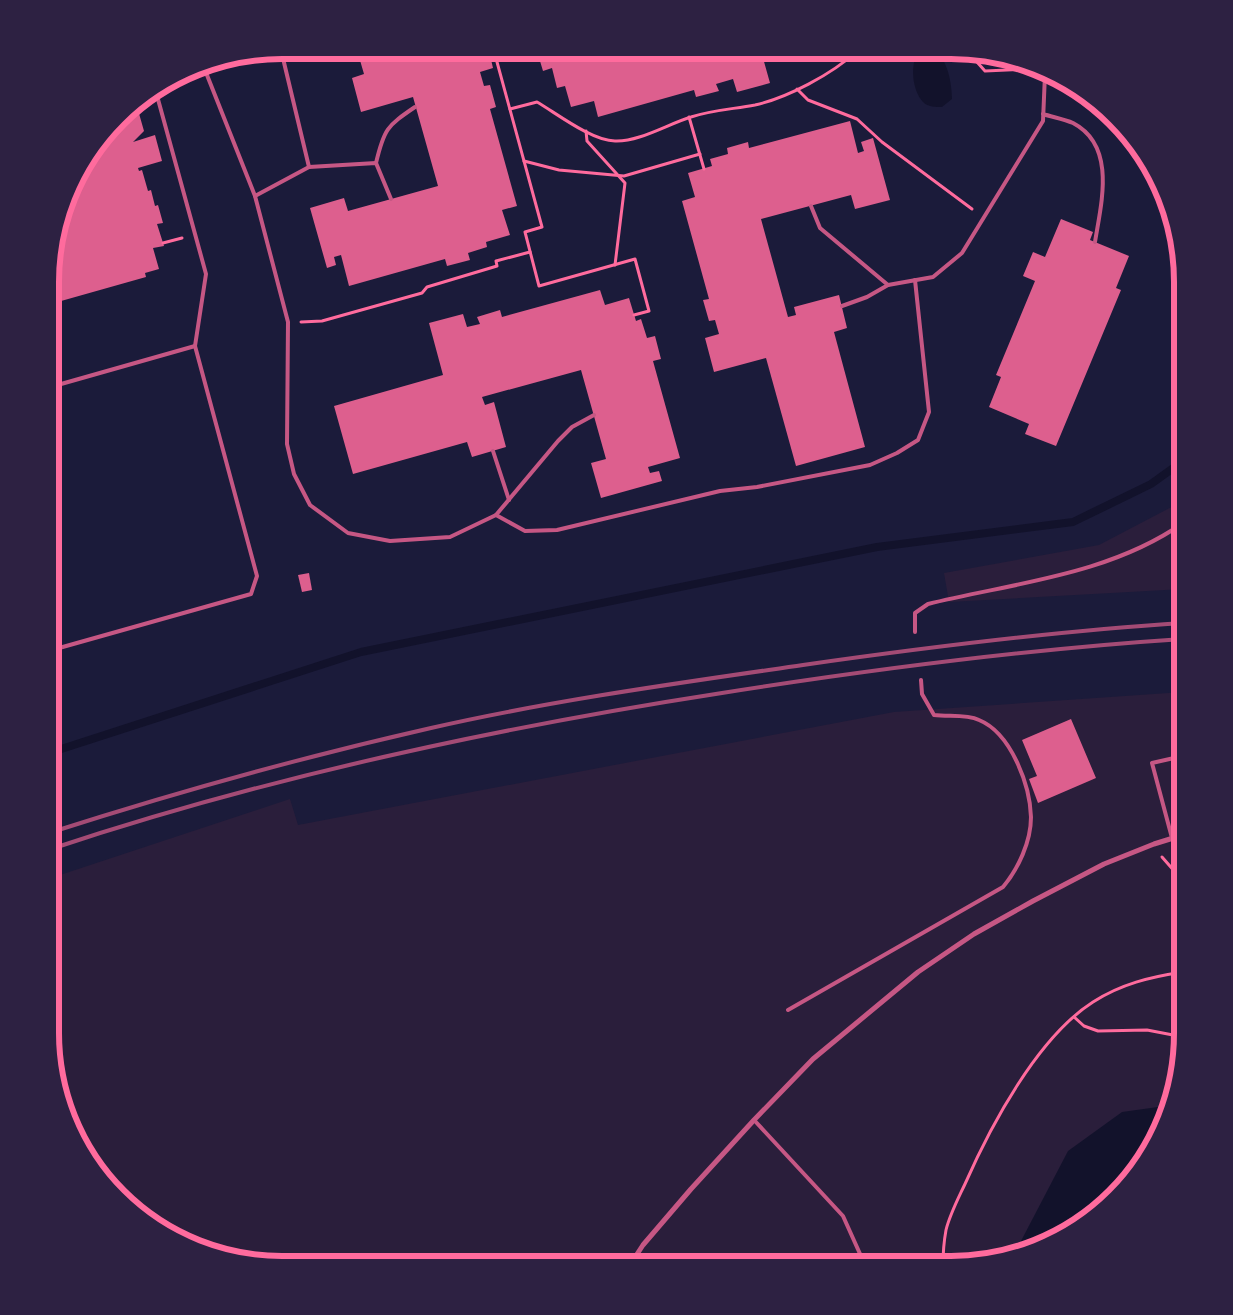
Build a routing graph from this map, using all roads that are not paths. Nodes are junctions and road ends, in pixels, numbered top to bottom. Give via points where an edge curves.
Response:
1 (283, 59) edge
2 (206, 72) edge
3 (1045, 80) edge
4 (157, 97) edge
5 (415, 107) dead end
6 (1043, 114) junction
7 (376, 163) junction
8 (309, 167) junction
9 (255, 196) junction
10 (391, 199) dead end
11 (811, 206) dead end
12 (1095, 242) dead end
13 (915, 280) junction
14 (888, 285) junction
15 (842, 306) dead end
16 (195, 346) junction
17 (59, 385) edge
18 (594, 416) dead end
19 (494, 451) dead end
20 (508, 500) junction
21 (496, 516) junction
22 (1174, 528) edge
23 (915, 632) dead end
24 (59, 648) edge
25 (921, 680) dead end
26 (1174, 758) edge
27 (1172, 838) joint
28 (788, 1010) dead end
29 (754, 1120) junction
30 (635, 1256) edge
31 (861, 1256) edge

1 - 8 lane
2 - 9 lane
3 - 6 lane
4 - 16 lane via 206,274
5 - 7 lane via 391,124 382,138
6 - 12 lane via 1073,123 1086,134 1103,161 1104,182
6 - 13 lane via 1043,121 962,253 933,276
7 - 8 lane
7 - 10 lane
8 - 9 lane
9 - 21 lane via 288,322 287,444 294,474 310,505 348,533 390,541 450,537
11 - 14 lane via 820,228
13 - 14 lane
13 - 21 lane via 929,412 918,440 897,453 861,467 720,491 557,530 525,531
14 - 15 lane
16 - 17 lane
16 - 24 lane via 257,576 251,594
18 - 20 lane via 572,427
19 - 20 lane
20 - 21 lane
22 - 23 lane via 1119,556 1050,577 928,604 915,613
25 - 28 lane via 922,694 934,715 979,719 1004,739 1017,761 1026,789 1031,818 1026,846 1014,874 1003,887
26 - 27 lane via 1152,763
27 - 29 street via 1104,864 974,934 918,972 813,1060
29 - 30 street
29 - 31 lane via 843,1216

